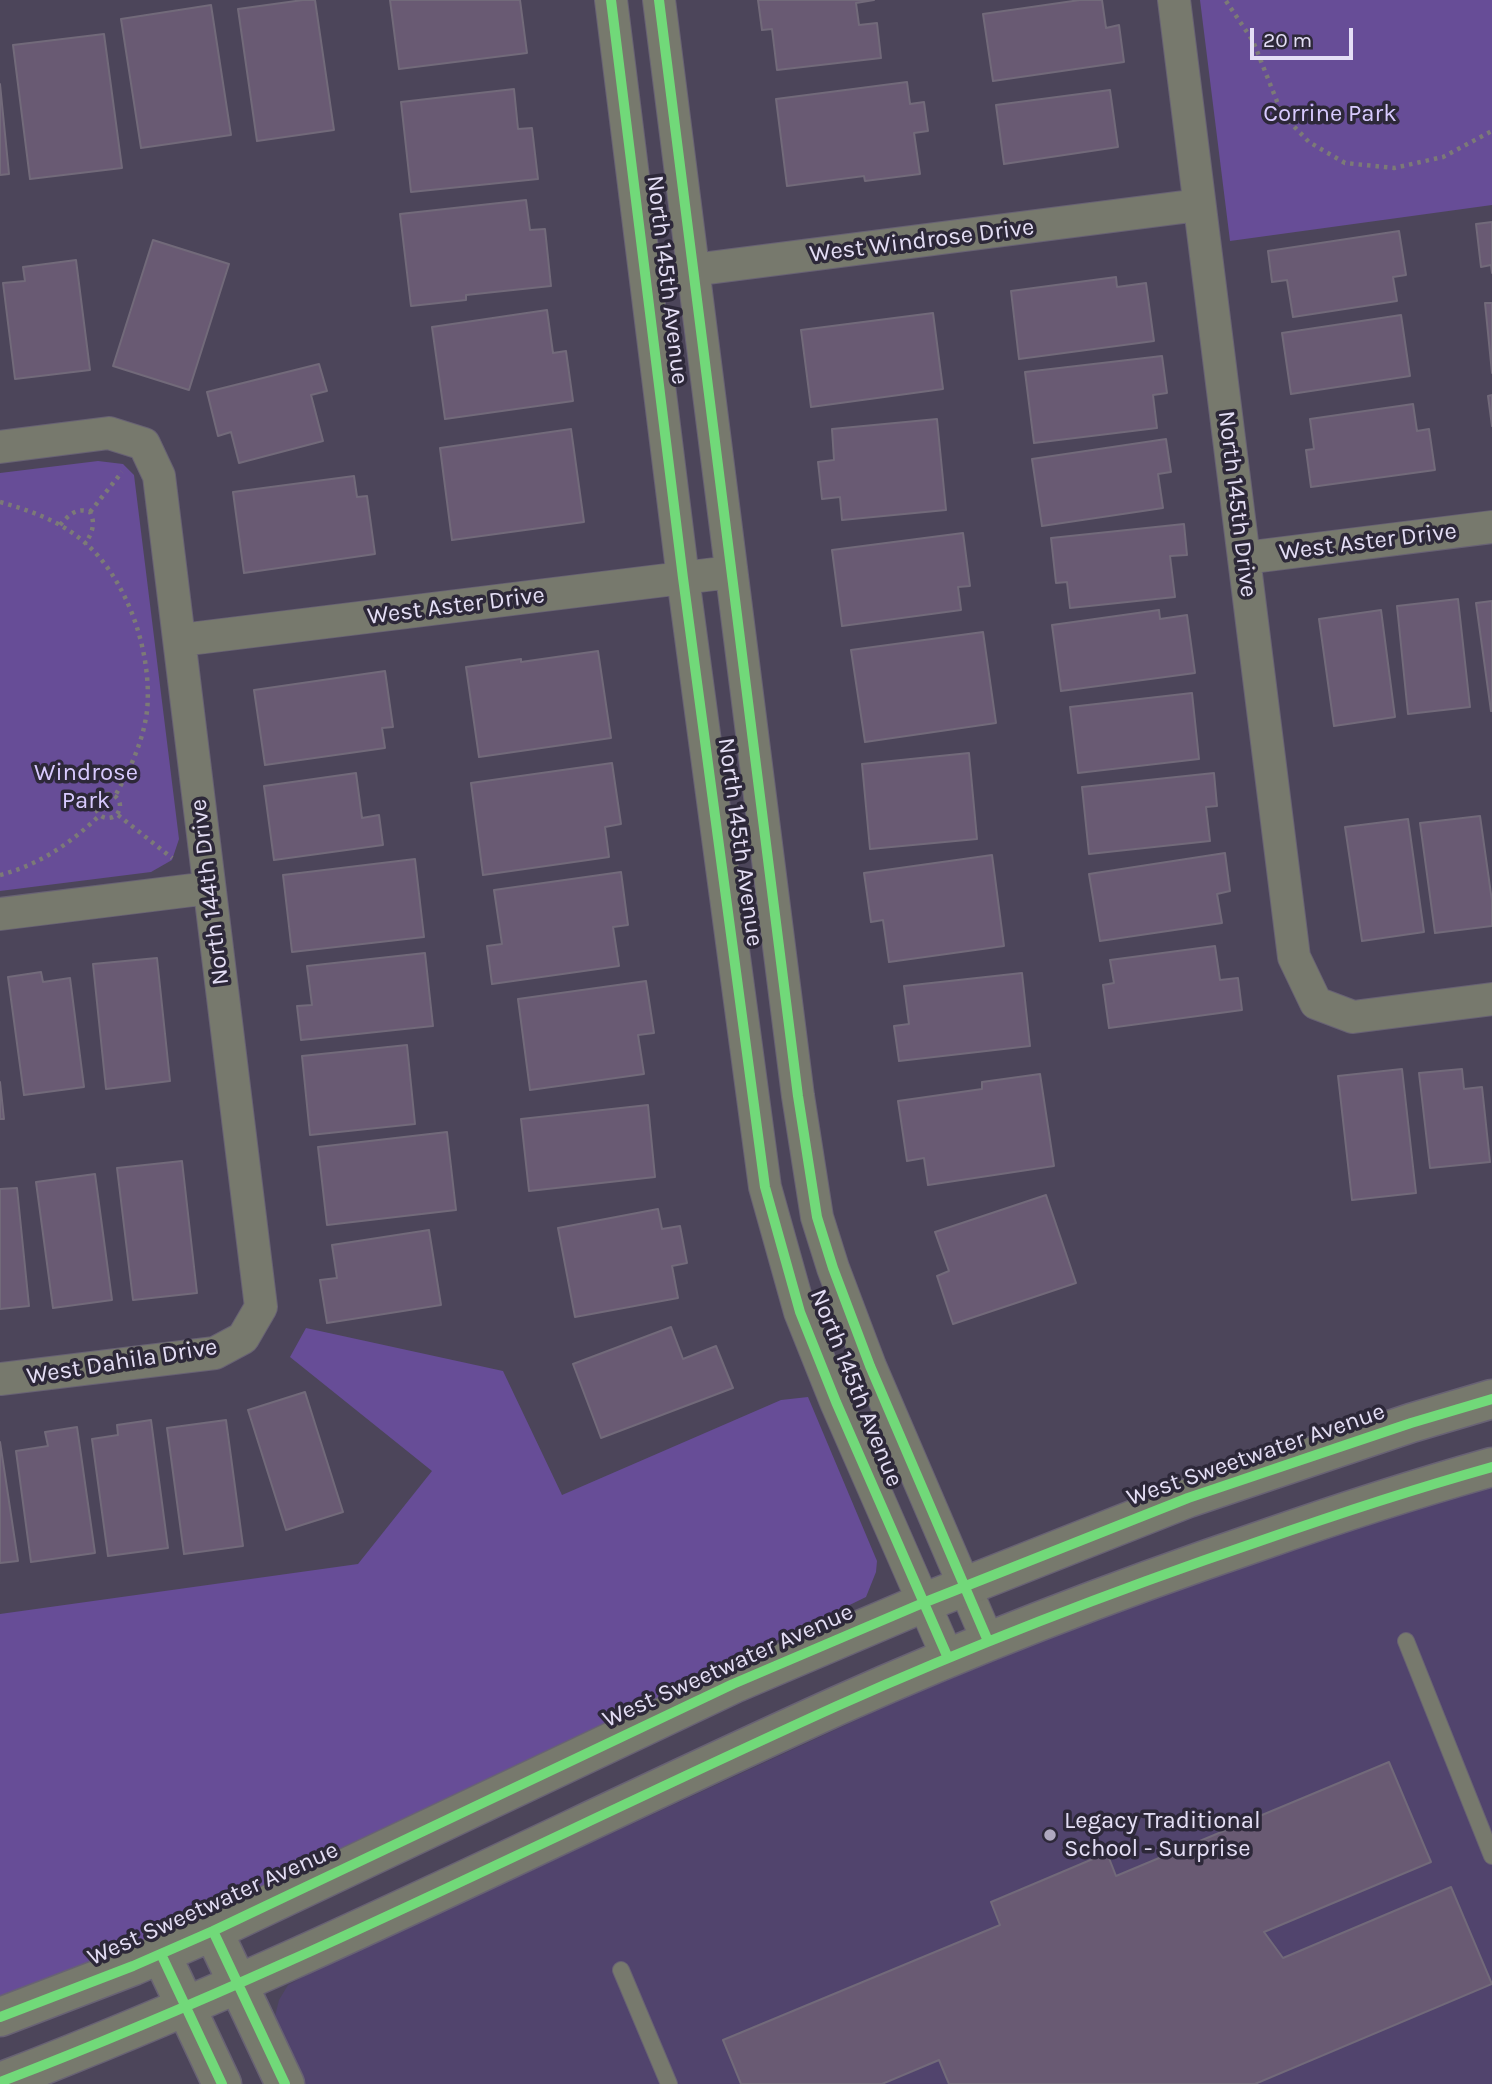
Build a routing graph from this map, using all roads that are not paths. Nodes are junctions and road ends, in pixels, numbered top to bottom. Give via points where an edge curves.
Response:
1 (611, 0) edge
2 (659, 0) edge
3 (1174, 0) edge
4 (1199, 205) junction
5 (694, 270) junction
6 (646, 276) junction
7 (0, 447) edge
8 (1492, 527) edge
9 (1244, 558) junction
10 (731, 572) junction
11 (683, 578) junction
12 (181, 640) junction
13 (209, 888) junction
14 (0, 914) edge
15 (1492, 999) edge
16 (243, 1338) joint
17 (0, 1379) edge
18 (1492, 1399) edge
19 (1492, 1467) edge
20 (965, 1587) junction
21 (923, 1603) junction
22 (988, 1641) junction
23 (1406, 1641) dead end
24 (948, 1658) junction
25 (1492, 1856) edge
26 (213, 1931) junction
27 (161, 1954) junction
28 (621, 1970) dead end
29 (237, 1985) junction
30 (185, 2007) junction
31 (0, 2017) edge
32 (0, 2082) edge
33 (222, 2084) edge
34 (285, 2084) edge
35 (669, 2084) edge

1 - 6 street, North 145th Avenue
2 - 5 street, North 145th Avenue
3 - 4 street, North 145th Drive
4 - 5 street, West Windrose Drive
4 - 9 street, North 145th Drive
5 - 6 street, West Windrose Drive
5 - 10 street, North 145th Avenue
6 - 11 street, North 145th Avenue
7 - 12 street, North 144th Drive via 109,433 144,444 159,476
8 - 9 street, West Aster Drive
9 - 15 street, North 145th Drive via 1294,957 1316,1003 1353,1017
10 - 11 street, West Aster Drive
10 - 20 street, North 145th Avenue via 817,1217 870,1366
11 - 12 street, West Aster Drive
11 - 21 street, North 145th Avenue via 765,1187 800,1312
12 - 13 street, North 144th Drive
13 - 14 street
13 - 16 street, North 144th Drive via 261,1307
16 - 17 street, West Dahila Drive via 215,1353
18 - 20 street, West Sweetwater Avenue via 1188,1498
19 - 22 street via 1367,1504 1108,1593
20 - 21 street, West Sweetwater Avenue
20 - 22 street, North 145th Avenue
21 - 24 street, North 145th Avenue
21 - 26 street, West Sweetwater Avenue via 733,1684
22 - 24 street
23 - 25 lane
24 - 29 street
26 - 27 street, West Sweetwater Avenue
26 - 29 street
27 - 30 street
27 - 31 street, West Sweetwater Avenue
28 - 35 lane
29 - 30 street
29 - 34 street
30 - 32 street
30 - 33 street

